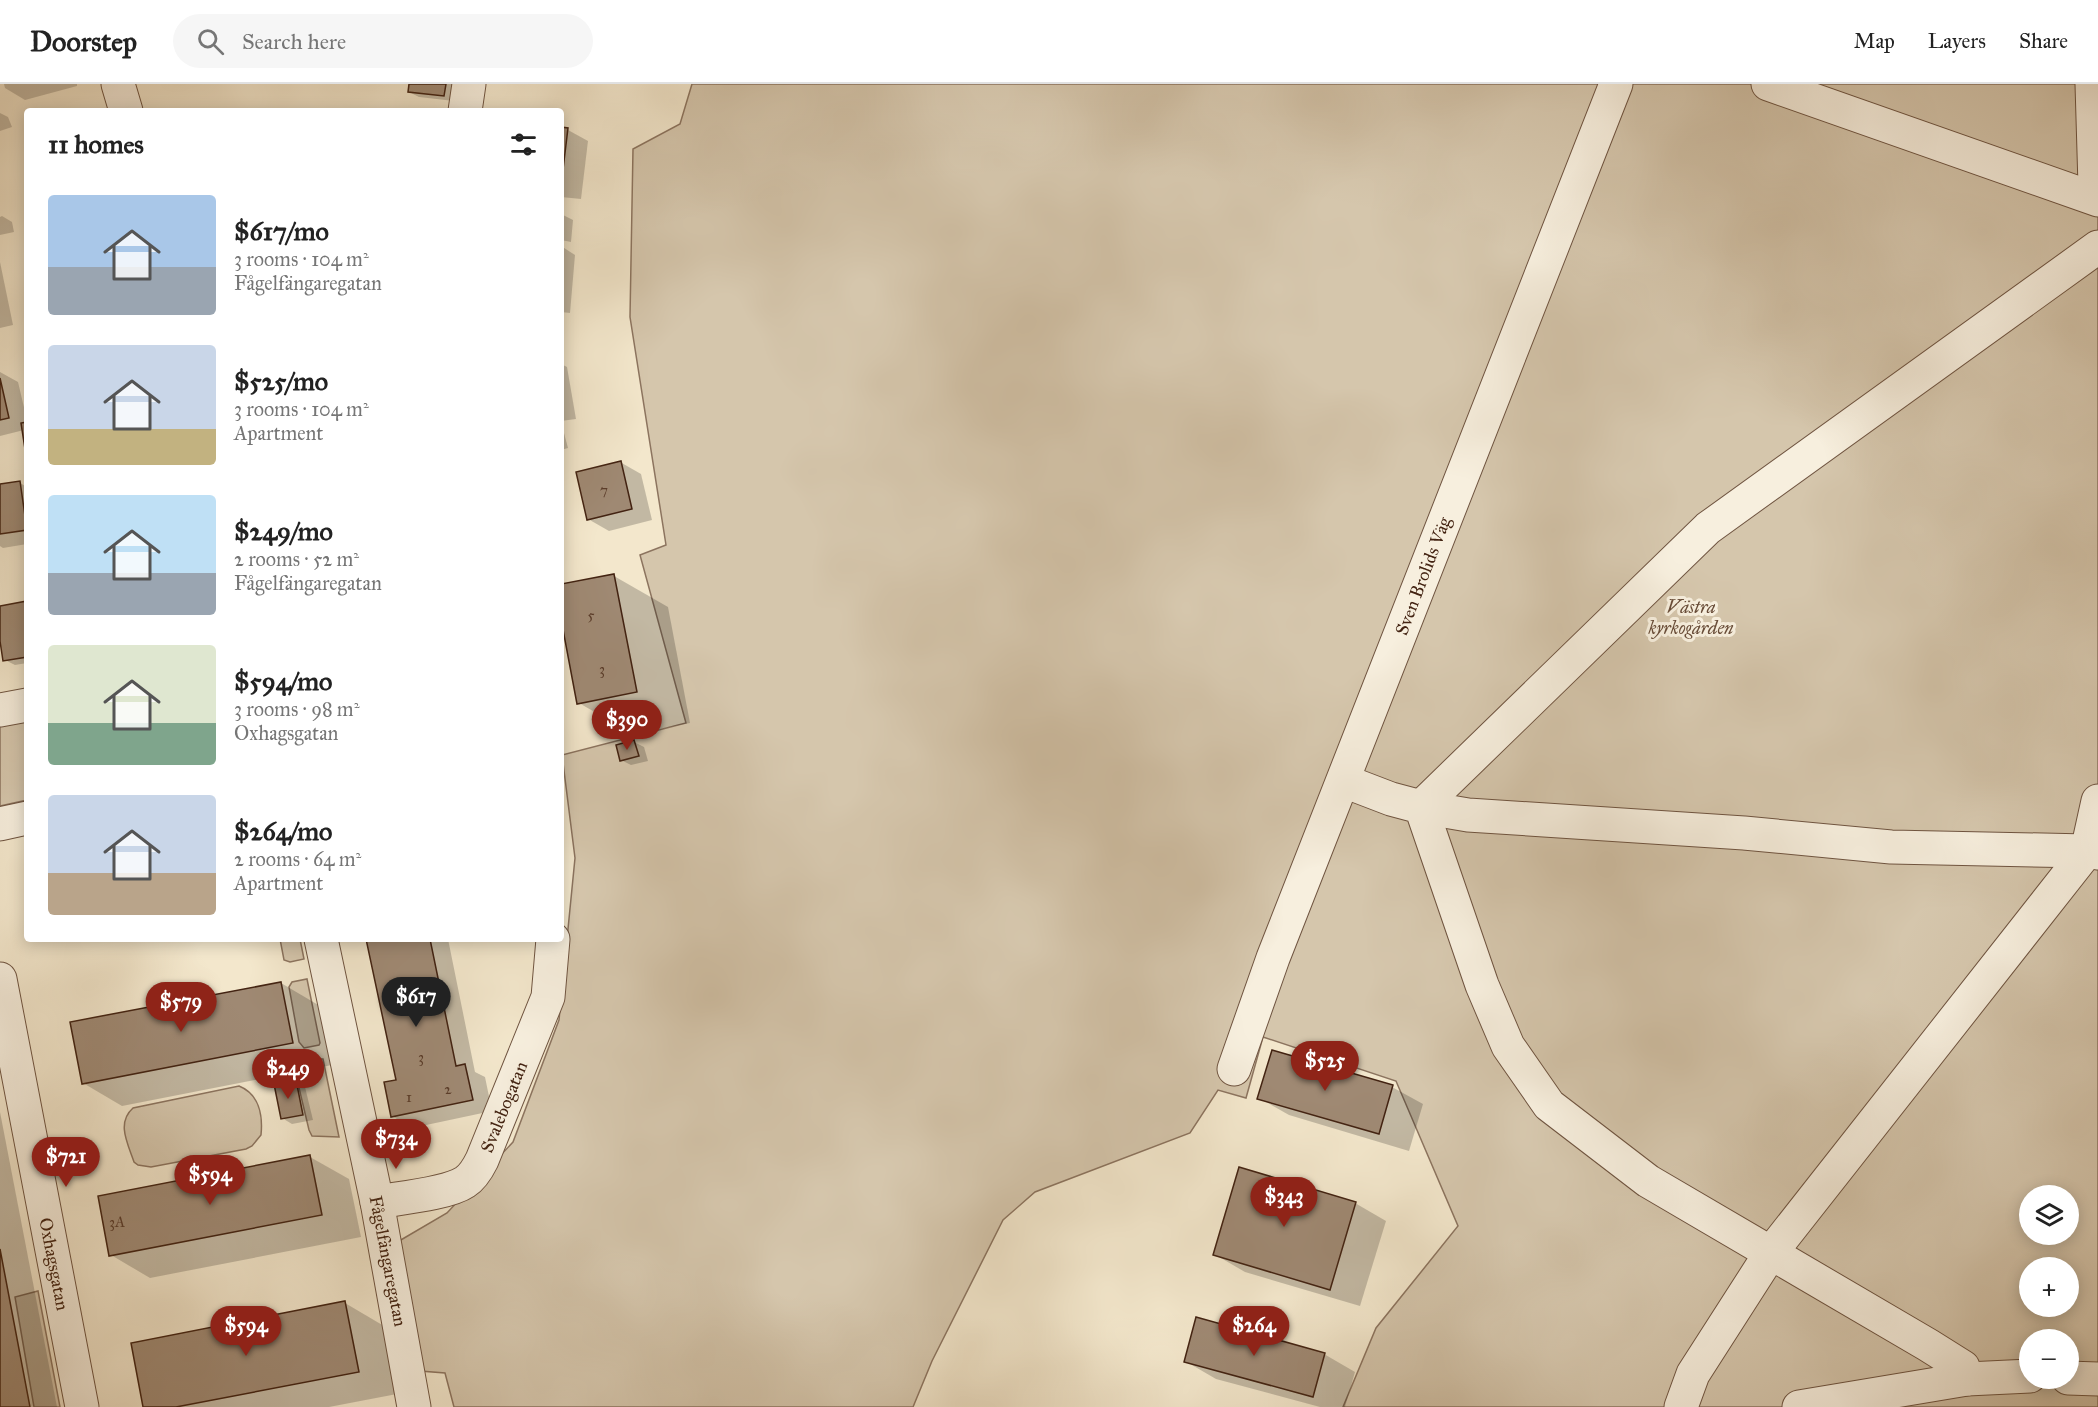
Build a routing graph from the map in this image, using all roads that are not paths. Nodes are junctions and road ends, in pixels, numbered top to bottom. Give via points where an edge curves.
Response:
1 (118, 84) edge
2 (469, 84) edge
3 (1616, 84) edge
4 (1768, 84) edge
5 (2092, 84) edge
6 (125, 108) edge
7 (465, 108) edge
8 (2098, 187) edge
9 (2098, 200) edge
10 (2098, 247) edge
11 (24, 706) edge
12 (0, 710) edge
13 (1344, 781) junction
14 (2098, 801) edge
15 (1421, 807) junction
16 (24, 819) edge
17 (0, 824) edge
18 (2092, 852) edge
19 (322, 942) edge
20 (553, 942) edge
21 (0, 979) edge
22 (1234, 1069) dead end
23 (377, 1202) junction
24 (1770, 1254) junction
25 (2019, 1377) edge
26 (2079, 1378) edge
27 (1967, 1379) junction
28 (2098, 1379) edge
29 (82, 1407) edge
30 (414, 1407) edge
31 (1681, 1407) edge
32 (1799, 1407) edge

1 - 6 street
2 - 7 street
3 - 13 street, Sven Brolids Väg
4 - 9 street
5 - 8 street
10 - 15 street via 1708,528
11 - 12 street
13 - 15 street
13 - 22 street, Sven Brolids Väg via 1273,958
14 - 18 street
15 - 18 street via 1468,815 1736,832 1891,847
15 - 24 street via 1482,985 1508,1046 1549,1105 1648,1181
16 - 17 street
18 - 24 street
19 - 23 street, Fågelfängaregatan
20 - 23 street, Svalebogatan via 548,997 475,1173 464,1183 441,1191
21 - 29 street, Oxhagsgatan
23 - 30 street, Fågelfängaregatan
24 - 27 street via 1963,1367
24 - 31 street via 1693,1374
25 - 27 street
26 - 28 street
27 - 32 street

